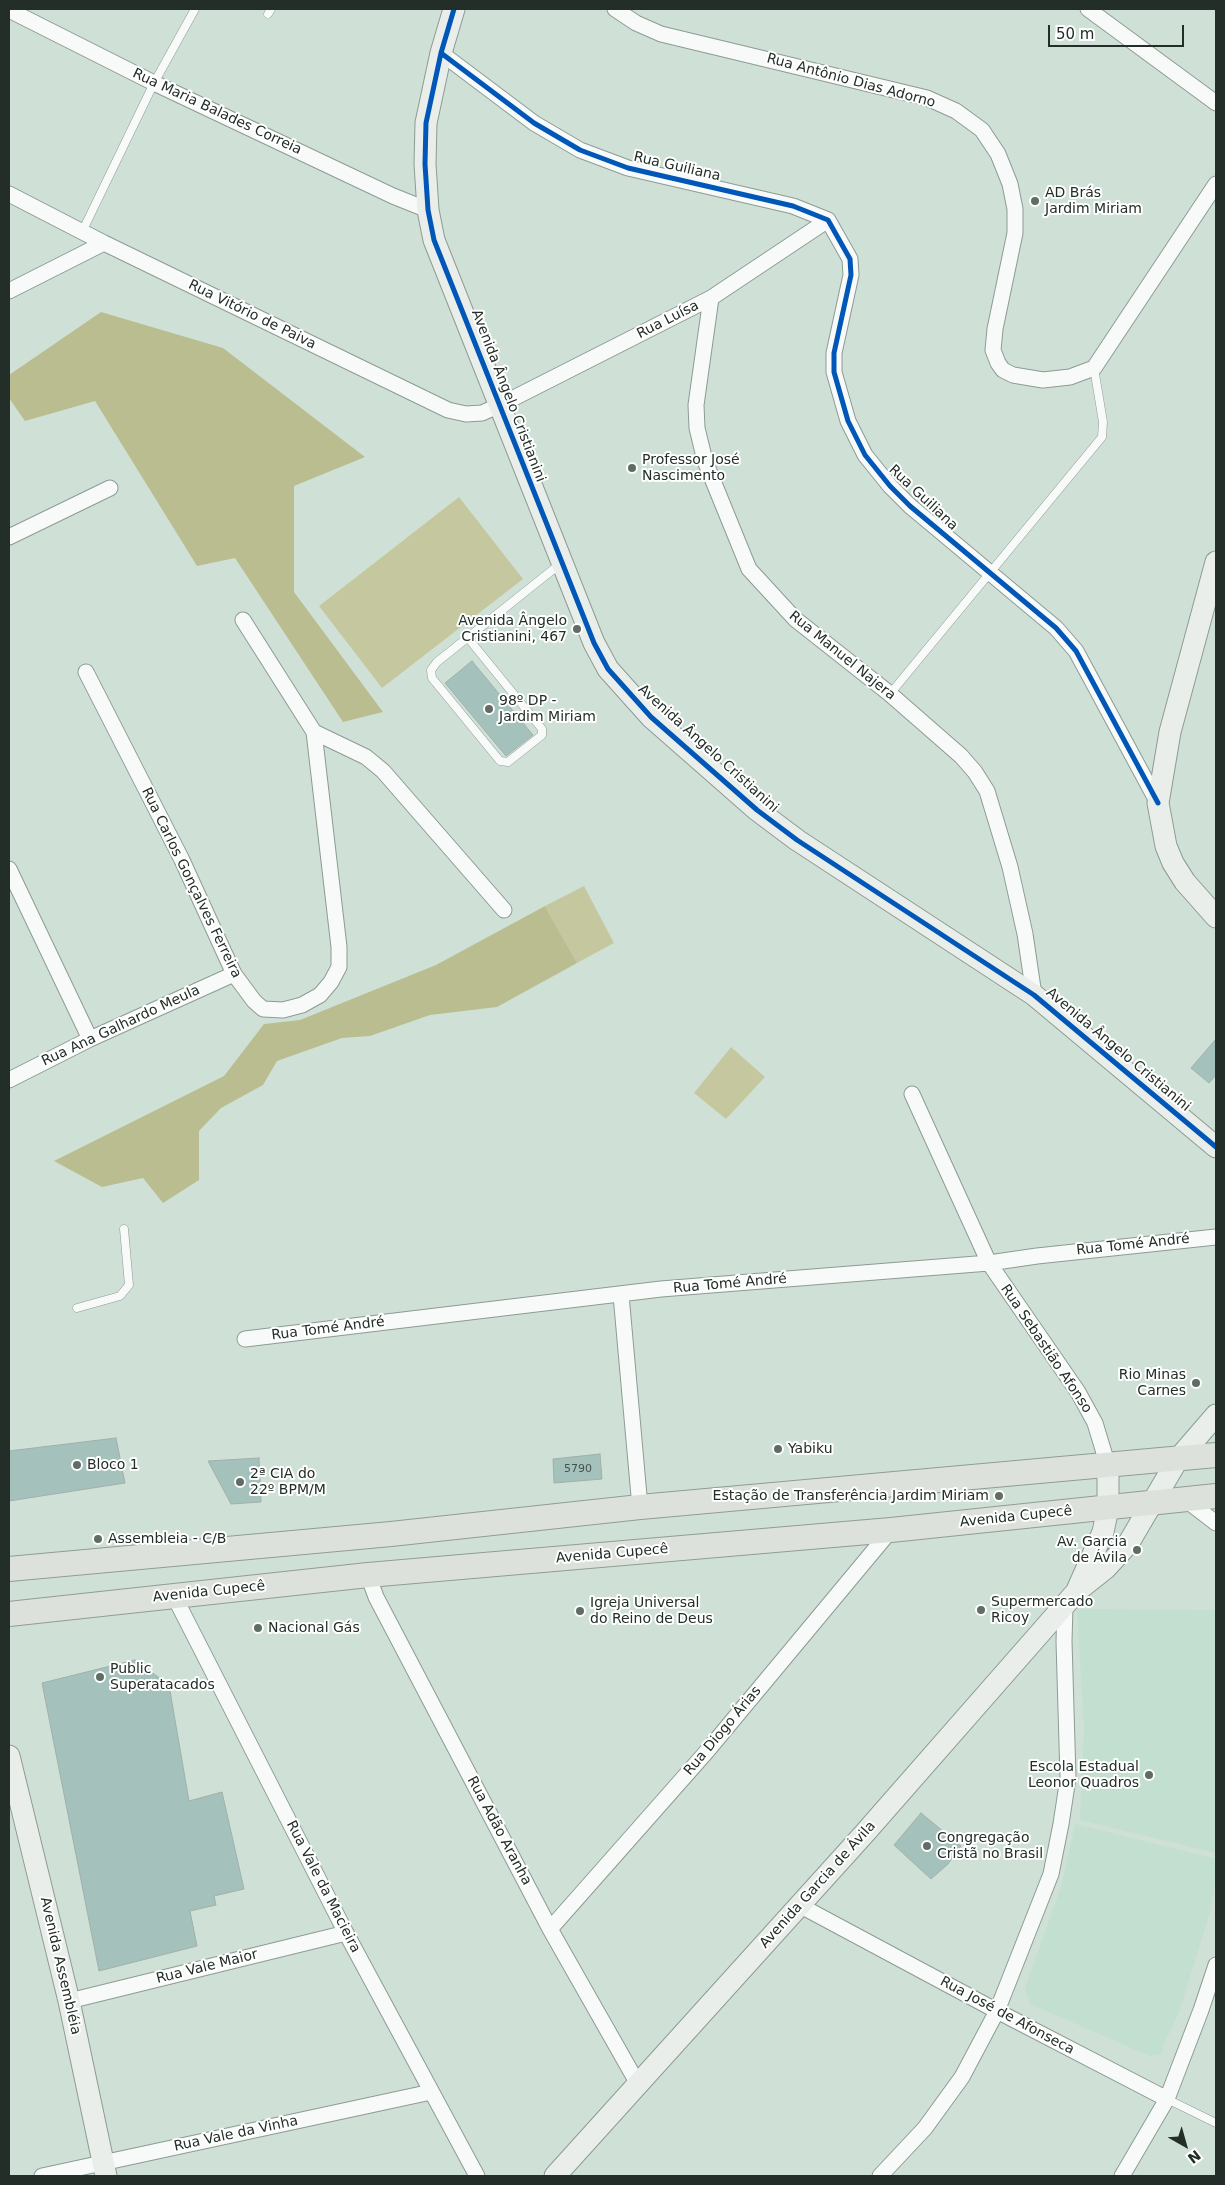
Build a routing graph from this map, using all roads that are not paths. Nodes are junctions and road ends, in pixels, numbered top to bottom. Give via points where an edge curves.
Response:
1 (195, 9) edge
2 (454, 9) edge
3 (615, 9) edge
4 (1088, 9) edge
5 (9, 10) edge
6 (441, 53) junction
7 (154, 83) junction
8 (1216, 103) edge
9 (1216, 184) edge
10 (9, 194) edge
11 (428, 210) junction
12 (828, 220) junction
13 (82, 232) junction
14 (104, 243) junction
15 (9, 291) edge
16 (711, 298) junction
17 (1094, 368) junction
18 (500, 405) junction
19 (110, 488) dead end
20 (9, 537) edge
21 (562, 562) junction
22 (1216, 562) edge
23 (991, 573) junction
24 (243, 620) dead end
25 (468, 638) junction
26 (86, 672) dead end
27 (890, 694) junction
28 (314, 732) junction
29 (1158, 803) junction
30 (9, 869) edge
31 (504, 910) dead end
32 (1216, 916) edge
33 (234, 974) junction
34 (1034, 995) junction
35 (90, 1039) junction
36 (9, 1080) edge
37 (912, 1094) dead end
38 (1216, 1146) edge
39 (124, 1229) dead end
40 (1216, 1237) edge
41 (989, 1263) junction
42 (622, 1295) junction
43 (77, 1308) dead end
44 (245, 1339) dead end
45 (1216, 1415) edge
46 (1216, 1455) edge
47 (1178, 1459) junction
48 (1108, 1466) junction
49 (1216, 1496) edge
50 (1186, 1500) junction
51 (1152, 1503) junction
52 (640, 1507) junction
53 (1108, 1508) junction
54 (1216, 1524) edge
55 (891, 1530) junction
56 (9, 1569) edge
57 (368, 1575) junction
58 (174, 1596) junction
59 (1071, 1599) junction
60 (9, 1614) edge
61 (9, 1756) edge
62 (799, 1905) junction
63 (550, 1929) junction
64 (346, 1933) junction
65 (1216, 1965) edge
66 (69, 2001) junction
67 (996, 2011) junction
68 (638, 2084) junction
69 (431, 2092) junction
70 (1167, 2099) junction
71 (1216, 2123) edge
72 (105, 2170) edge
73 (42, 2176) edge
74 (477, 2176) edge
75 (556, 2176) edge
76 (880, 2176) edge
77 (1122, 2176) edge

1 - 7 lane
2 - 6 street, Avenida Ângelo Cristianini
3 - 17 street, Rua Antônio Dias Adorno via 661,34 927,98 956,111 982,130 1001,162 1015,209 1015,233 995,329 994,350 998,363 1013,375 1043,380 1070,377
4 - 8 street
5 - 7 street, Rua Maria Balades Correia
6 - 11 street, Avenida Ângelo Cristianini via 426,123
6 - 12 street, Rua Guiliana via 534,123 580,150 628,168 793,206
7 - 11 street, Rua Maria Balades Correia
7 - 13 lane
9 - 17 street
10 - 13 street, Rua Vitório de Paiva
11 - 18 street, Avenida Ângelo Cristianini via 434,240
12 - 16 street, Rua Luísa
12 - 23 street, Rua Guiliana via 850,259 850,275 834,353 838,392 848,421 865,455 890,486
13 - 14 street, Rua Vitório de Paiva
14 - 15 street
14 - 18 street, Rua Vitório de Paiva via 448,410 482,413
16 - 18 street, Rua Luísa
16 - 27 street, Rua Manuel Najera via 696,405 697,428 705,461 749,569 795,619
17 - 23 lane via 1103,422 1102,437
18 - 21 street, Avenida Ângelo Cristianini
19 - 20 street
21 - 25 lane
21 - 34 street, Avenida Ângelo Cristianini via 594,643 608,669 651,717 757,810 797,840
22 - 29 street via 1170,732
23 - 27 lane
23 - 29 street, Rua Guiliana via 1056,628 1076,651
24 - 28 street
25 - 25 lane via 542,729 542,735 508,762 500,761 431,674 437,662
26 - 33 street, Rua Carlos Gonçalves Ferreira via 185,868
27 - 34 street, Rua Manuel Najera via 961,756 987,791 1025,934
28 - 31 street via 366,757 383,770
28 - 33 street, Rua Carlos Gonçalves Ferreira via 339,967 332,982 320,995 302,1005 283,1010 263,1009
29 - 32 street via 1166,846 1173,863 1185,882
30 - 35 street
33 - 35 street, Rua Ana Galhardo Meula
34 - 38 street, Avenida Ângelo Cristianini
35 - 36 street, Rua Ana Galhardo Meula
37 - 41 street, Rua Sebastião Afonso
39 - 43 lane via 129,1285 120,1296
40 - 41 street, Rua Tomé André
41 - 42 street, Rua Tomé André
41 - 48 street, Rua Sebastião Afonso via 1078,1392 1095,1423
42 - 44 street, Rua Tomé André
42 - 52 street
45 - 47 street, Avenida Garcia de Ávila
46 - 47 main road
47 - 48 main road
47 - 51 street, Avenida Garcia de Ávila
48 - 52 main road
48 - 53 street, Avenida Garcia de Ávila
49 - 50 main road, Avenida Cupecê
50 - 51 main road, Avenida Cupecê
50 - 54 street
51 - 53 main road, Avenida Cupecê
51 - 59 street, Avenida Garcia de Ávila via 1128,1544
52 - 56 main road via 363,1537
53 - 55 main road, Avenida Cupecê
53 - 59 street, Avenida Garcia de Ávila via 1103,1532
55 - 57 main road, Avenida Cupecê
55 - 63 street, Rua Diogo Árias via 708,1750
57 - 58 main road, Avenida Cupecê
57 - 63 street, Rua Adão Aranha via 385,1614
58 - 60 main road, Avenida Cupecê
58 - 64 street, Rua Vale da Macieira
59 - 62 street, Avenida Garcia de Ávila
59 - 67 street via 1068,1778 1061,1824 1051,1874
61 - 66 street, Avenida Assembléia
62 - 67 street, Rua José de Afonseca
62 - 68 street, Avenida Garcia de Ávila
63 - 68 street, Rua Adão Aranha
64 - 66 street, Rua Vale Maior
64 - 69 street, Rua Vale da Macieira
65 - 70 street
66 - 72 street, Avenida Assembléia
67 - 70 street, Rua José de Afonseca
67 - 76 street via 956,2084 925,2128
68 - 75 street, Avenida Garcia de Ávila
69 - 72 street, Rua Vale da Vinha
69 - 74 street, Rua Vale da Macieira
70 - 71 lane, Rua José de Afonseca
70 - 77 street
72 - 73 street, Rua Vale da Vinha

